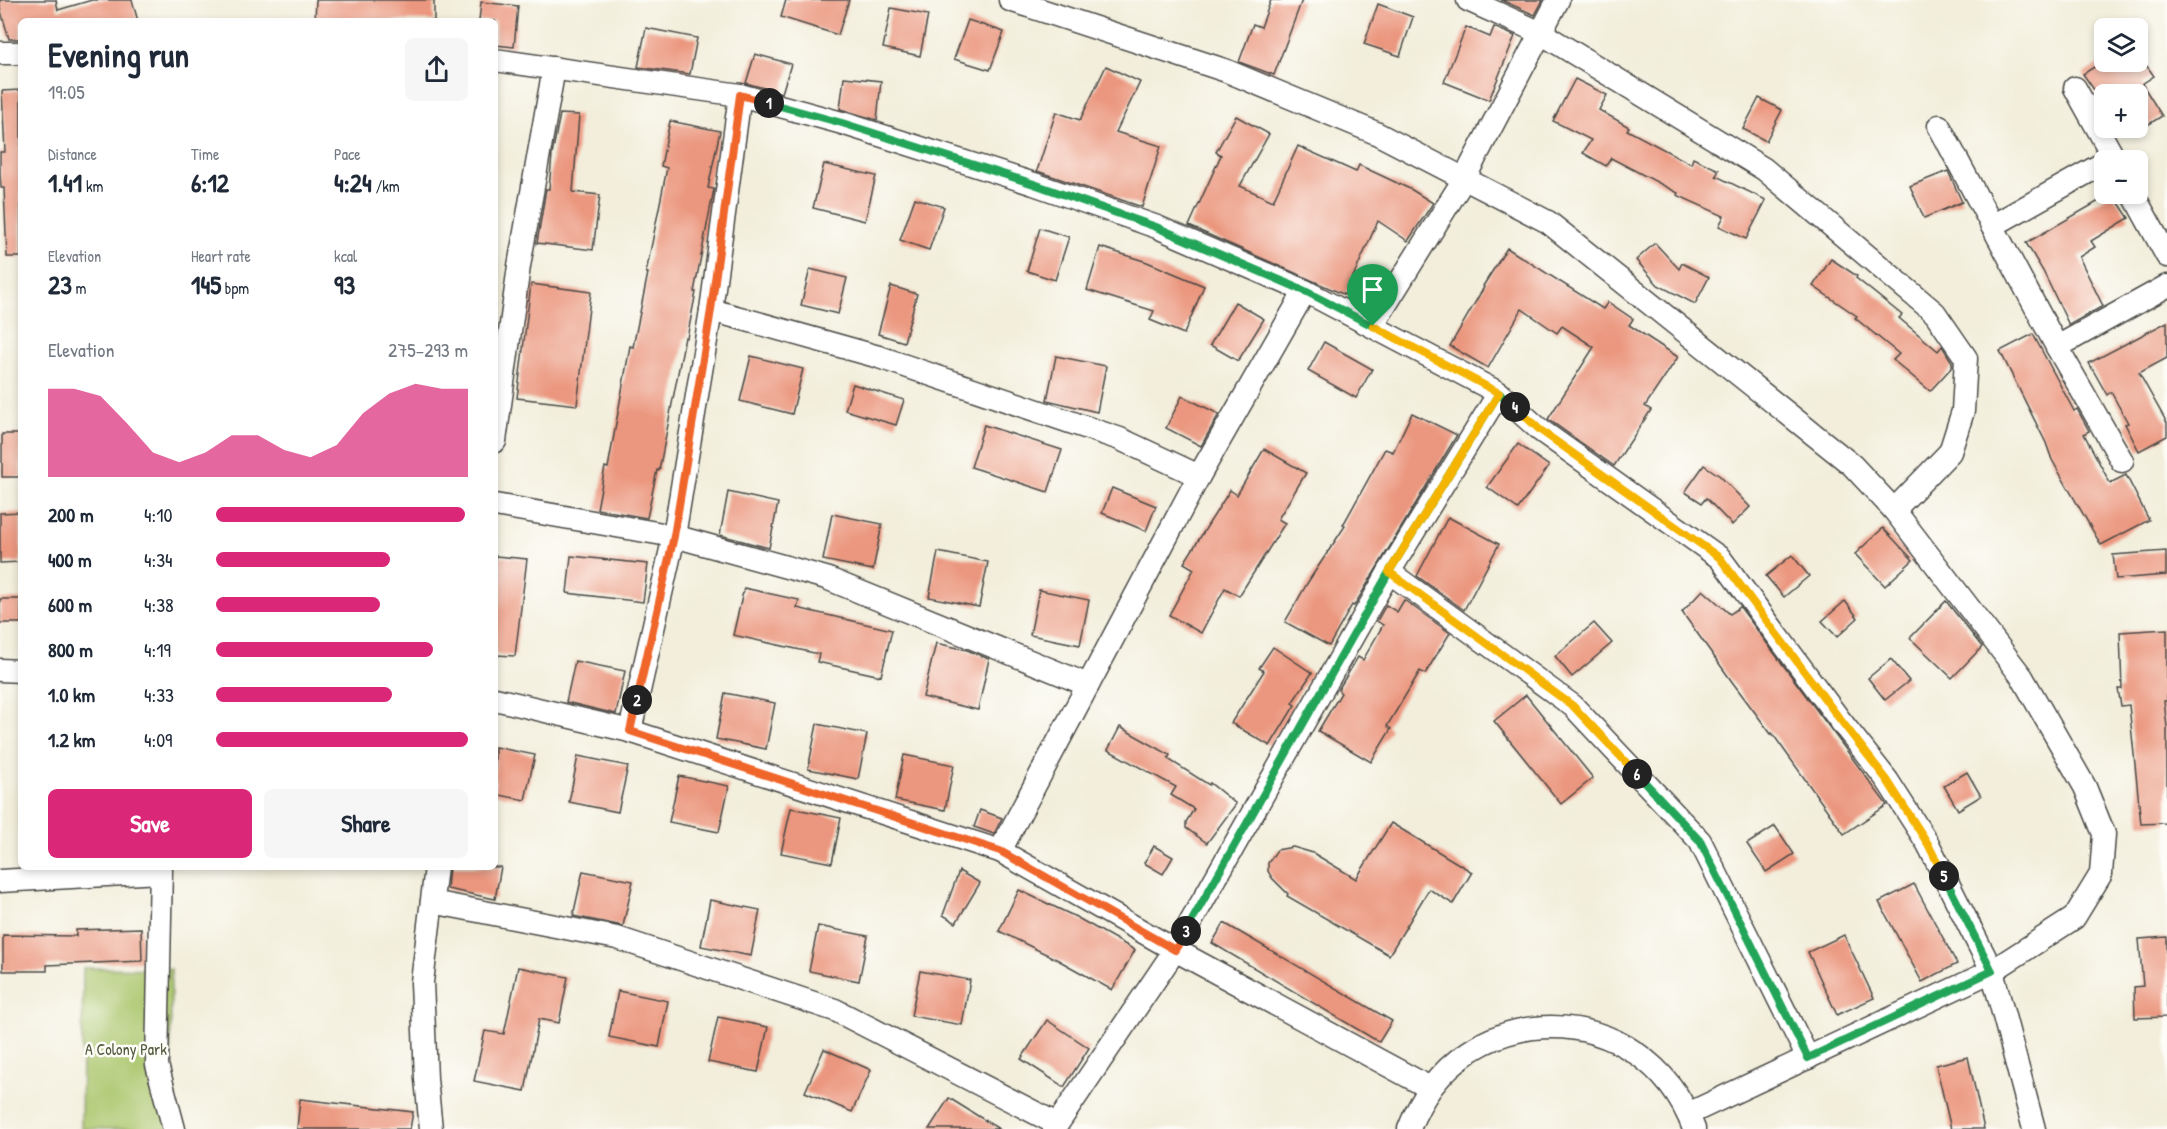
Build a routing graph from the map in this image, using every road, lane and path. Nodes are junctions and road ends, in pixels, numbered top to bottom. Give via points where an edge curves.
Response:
1 (1010, 0) edge
2 (1468, 0) edge
3 (1558, 0) edge
4 (1541, 33) junction
5 (0, 53) edge
6 (18, 53) edge
7 (498, 60) edge
8 (554, 68) junction
9 (2075, 88) dead end
10 (740, 95) junction
11 (1939, 126) dead end
12 (2105, 150) edge
13 (2094, 170) edge
14 (1464, 178) junction
15 (2138, 204) edge
16 (1992, 226) junction
17 (2167, 256) edge
18 (2167, 286) edge
19 (1305, 291) junction
20 (711, 310) junction
21 (1373, 326) junction
22 (2057, 347) junction
23 (1499, 393) junction
24 (498, 419) edge
25 (2122, 461) dead end
26 (1199, 476) junction
27 (498, 506) edge
28 (1894, 510) junction
29 (674, 536) junction
30 (1389, 572) junction
31 (0, 670) edge
32 (18, 671) edge
33 (1088, 685) junction
34 (498, 700) edge
35 (630, 731) junction
36 (1000, 851) junction
37 (147, 870) edge
38 (160, 870) edge
39 (436, 870) edge
40 (0, 881) edge
41 (432, 902) junction
42 (1175, 950) junction
43 (1992, 971) junction
44 (1808, 1058) junction
45 (1430, 1088) junction
46 (1691, 1122) edge
47 (1055, 1126) edge
48 (174, 1129) edge
49 (431, 1129) edge
50 (1409, 1129) edge
51 (2034, 1129) edge

1 - 14 street via 1227,72 1376,133
2 - 4 street
3 - 4 street
4 - 14 street
4 - 28 street via 1764,169 1935,313 1966,358 1963,411 1950,452
5 - 6 street
7 - 8 street
8 - 10 street
8 - 24 street via 519,266
9 - 12 street
10 - 19 street via 1034,184 1156,227
10 - 20 street
11 - 16 street
13 - 16 street
14 - 21 street
14 - 28 street via 1548,222 1852,465
15 - 17 street
16 - 22 street
18 - 22 street
19 - 21 street
19 - 26 street
20 - 26 street via 879,357 1098,431
20 - 29 street
21 - 23 street
22 - 25 street
23 - 30 street
23 - 43 street via 1540,430 1720,558 1887,780 1928,844
26 - 33 street
27 - 29 street
28 - 43 street via 2022,677 2085,787 2104,834 2101,874 2074,918
29 - 33 street via 826,578
29 - 35 street
30 - 42 street
30 - 44 street via 1573,706 1700,841
31 - 32 street
33 - 36 street
34 - 35 street
35 - 36 street
36 - 42 street
37 - 40 street
38 - 48 street via 157,1065
39 - 41 street
41 - 47 street via 617,938 835,1010
41 - 49 street via 422,982
42 - 45 street
42 - 47 street
43 - 44 street
43 - 51 street
44 - 46 street
45 - 46 street via 1461,1056 1500,1035 1544,1026 1567,1027 1589,1031 1630,1048 1664,1077
45 - 50 street

